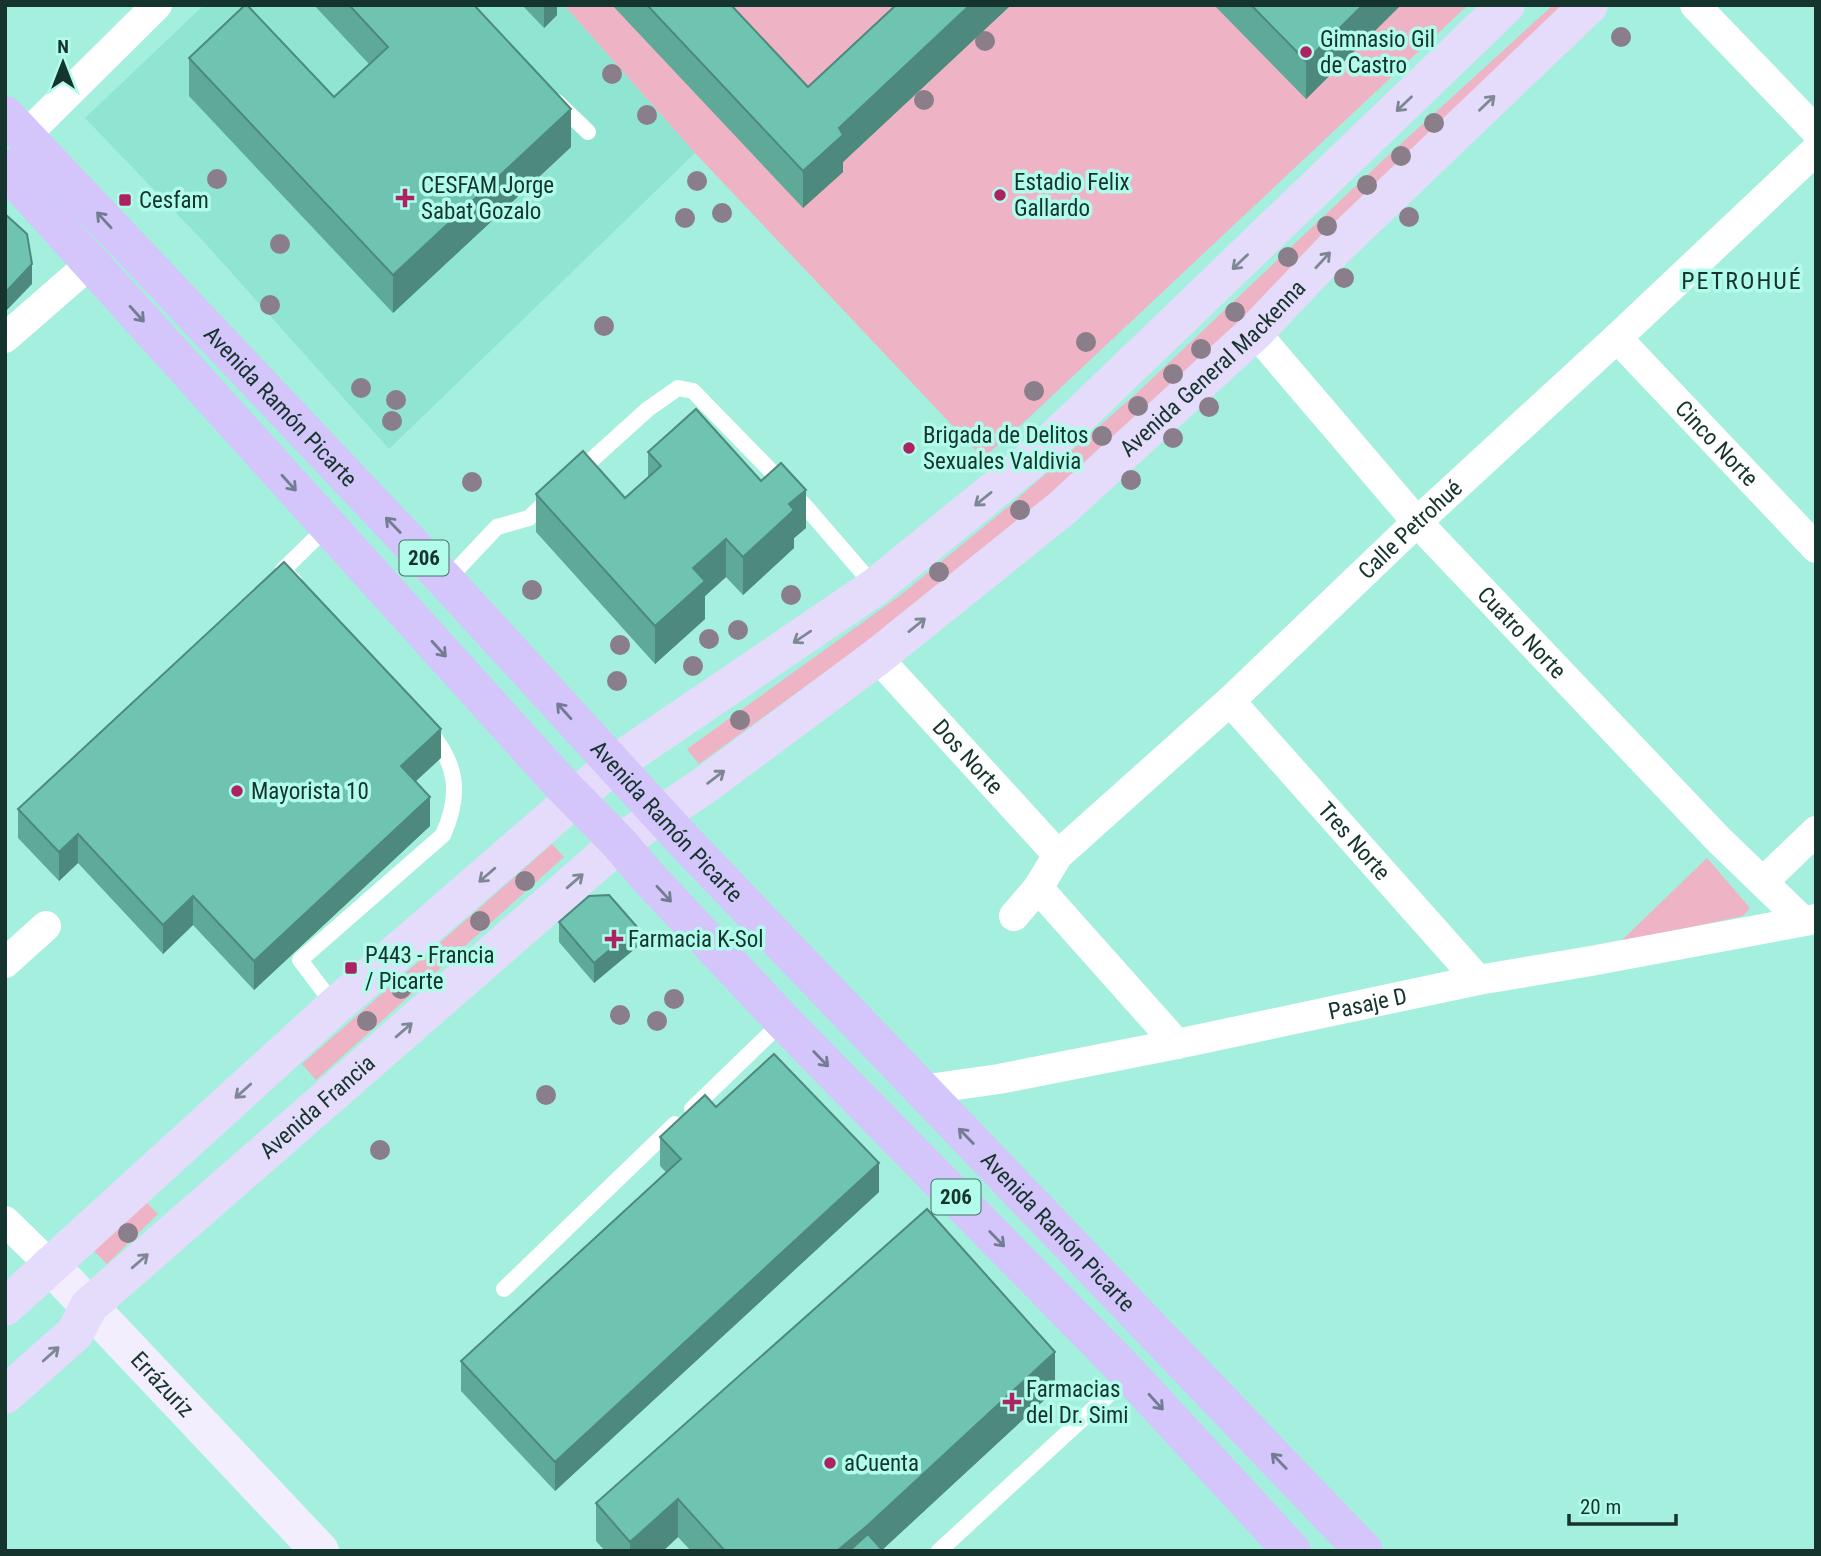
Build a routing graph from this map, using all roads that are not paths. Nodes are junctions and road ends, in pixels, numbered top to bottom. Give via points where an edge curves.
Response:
1 (157, 5) edge
2 (1506, 5) edge
3 (1590, 5) edge
4 (1695, 5) edge
5 (549, 93) edge
6 (15, 125) edge
7 (1816, 131) edge
8 (588, 132) dead end
9 (1816, 150) edge
10 (5, 168) edge
11 (91, 263) junction
12 (1255, 332) junction
13 (5, 338) edge
14 (1617, 338) junction
15 (1417, 522) junction
16 (328, 526) junction
17 (1816, 548) edge
18 (446, 581) junction
19 (875, 587) junction
20 (302, 590) edge
21 (877, 657) junction
22 (1230, 701) junction
23 (413, 713) edge
24 (613, 765) junction
25 (576, 798) junction
26 (640, 829) junction
27 (1816, 831) edge
28 (1058, 855) junction
29 (1764, 881) junction
30 (1038, 888) junction
31 (1014, 916) dead end
32 (1809, 920) edge
33 (46, 926) dead end
34 (5, 963) edge
35 (1478, 980) junction
36 (335, 1006) junction
37 (783, 1021) junction
38 (1177, 1044) junction
39 (283, 1055) junction
40 (921, 1090) junction
41 (298, 1122) junction
42 (5, 1221) edge
43 (50, 1265) junction
44 (504, 1289) dead end
45 (89, 1306) junction
46 (5, 1307) edge
47 (1130, 1375) junction
48 (5, 1395) edge
49 (320, 1551) edge
50 (939, 1551) edge
51 (1291, 1551) edge
52 (1364, 1551) edge

1 - 6 street
2 -> 19 main road via 1041,452
12 -> 3 main road, Avenida General Mackenna via 1334,249
4 - 7 street
5 - 8 lane
18 -> 6 highway, Avenida Ramón Picarte / 206
9 - 14 street, Calle Petrohué
10 - 11 highway, Avenida Ramón Picarte / 206
11 - 13 street
11 -> 16 highway, Avenida Ramón Picarte / 206
12 - 15 street, Cuatro Norte
21 -> 12 main road, Avenida General Mackenna via 1061,509
14 - 15 street, Calle Petrohué
14 - 17 street, Cinco Norte
15 - 22 street, Calle Petrohué
15 - 29 street, Cuatro Norte via 1718,839
16 - 20 lane via 283,569
16 -> 25 highway, Avenida Ramón Picarte / 206
18 - 19 lane via 497,527 529,518 648,408 678,388 694,391 806,507
24 -> 18 highway, Avenida Ramón Picarte / 206
19 -> 24 main road
26 -> 21 main road, Avenida General Mackenna
21 - 28 street, Dos Norte
22 - 28 street, Calle Petrohué
22 - 35 street, Tres Norte
23 - 36 lane via 449,760 455,796 452,816 443,835 300,960
24 - 25 main road
24 - 26 highway, Avenida Ramón Picarte / 206
25 - 26 highway, Avenida Ramón Picarte / 206
25 -> 36 main road
26 -> 37 highway, Avenida Ramón Picarte / 206 via 647,876
26 - 40 highway, Avenida Ramón Picarte / 206
41 -> 26 main road, Avenida Francia
27 - 29 street
28 - 30 street, Calle Petrohué
29 - 32 street, Cuatro Norte
30 - 31 street, Calle Petrohué
30 - 38 street
32 - 35 street, Pasaje D
33 - 34 street
35 - 38 street, Pasaje D
36 - 39 main road
37 - 44 lane
37 -> 47 highway, Avenida Ramón Picarte / 206
38 - 40 street, Pasaje D
39 - 41 main road via 305,1093
39 -> 43 main road
52 -> 40 highway, Avenida Ramón Picarte / 206
45 -> 41 main road, Avenida Francia
42 - 43 street, Errázuriz
43 - 45 street, Errázuriz
43 - 46 main road
48 -> 45 main road, Avenida Francia via 75,1333
45 - 49 street, Errázuriz
47 - 50 lane
47 -> 51 highway, Avenida Ramón Picarte / 206

